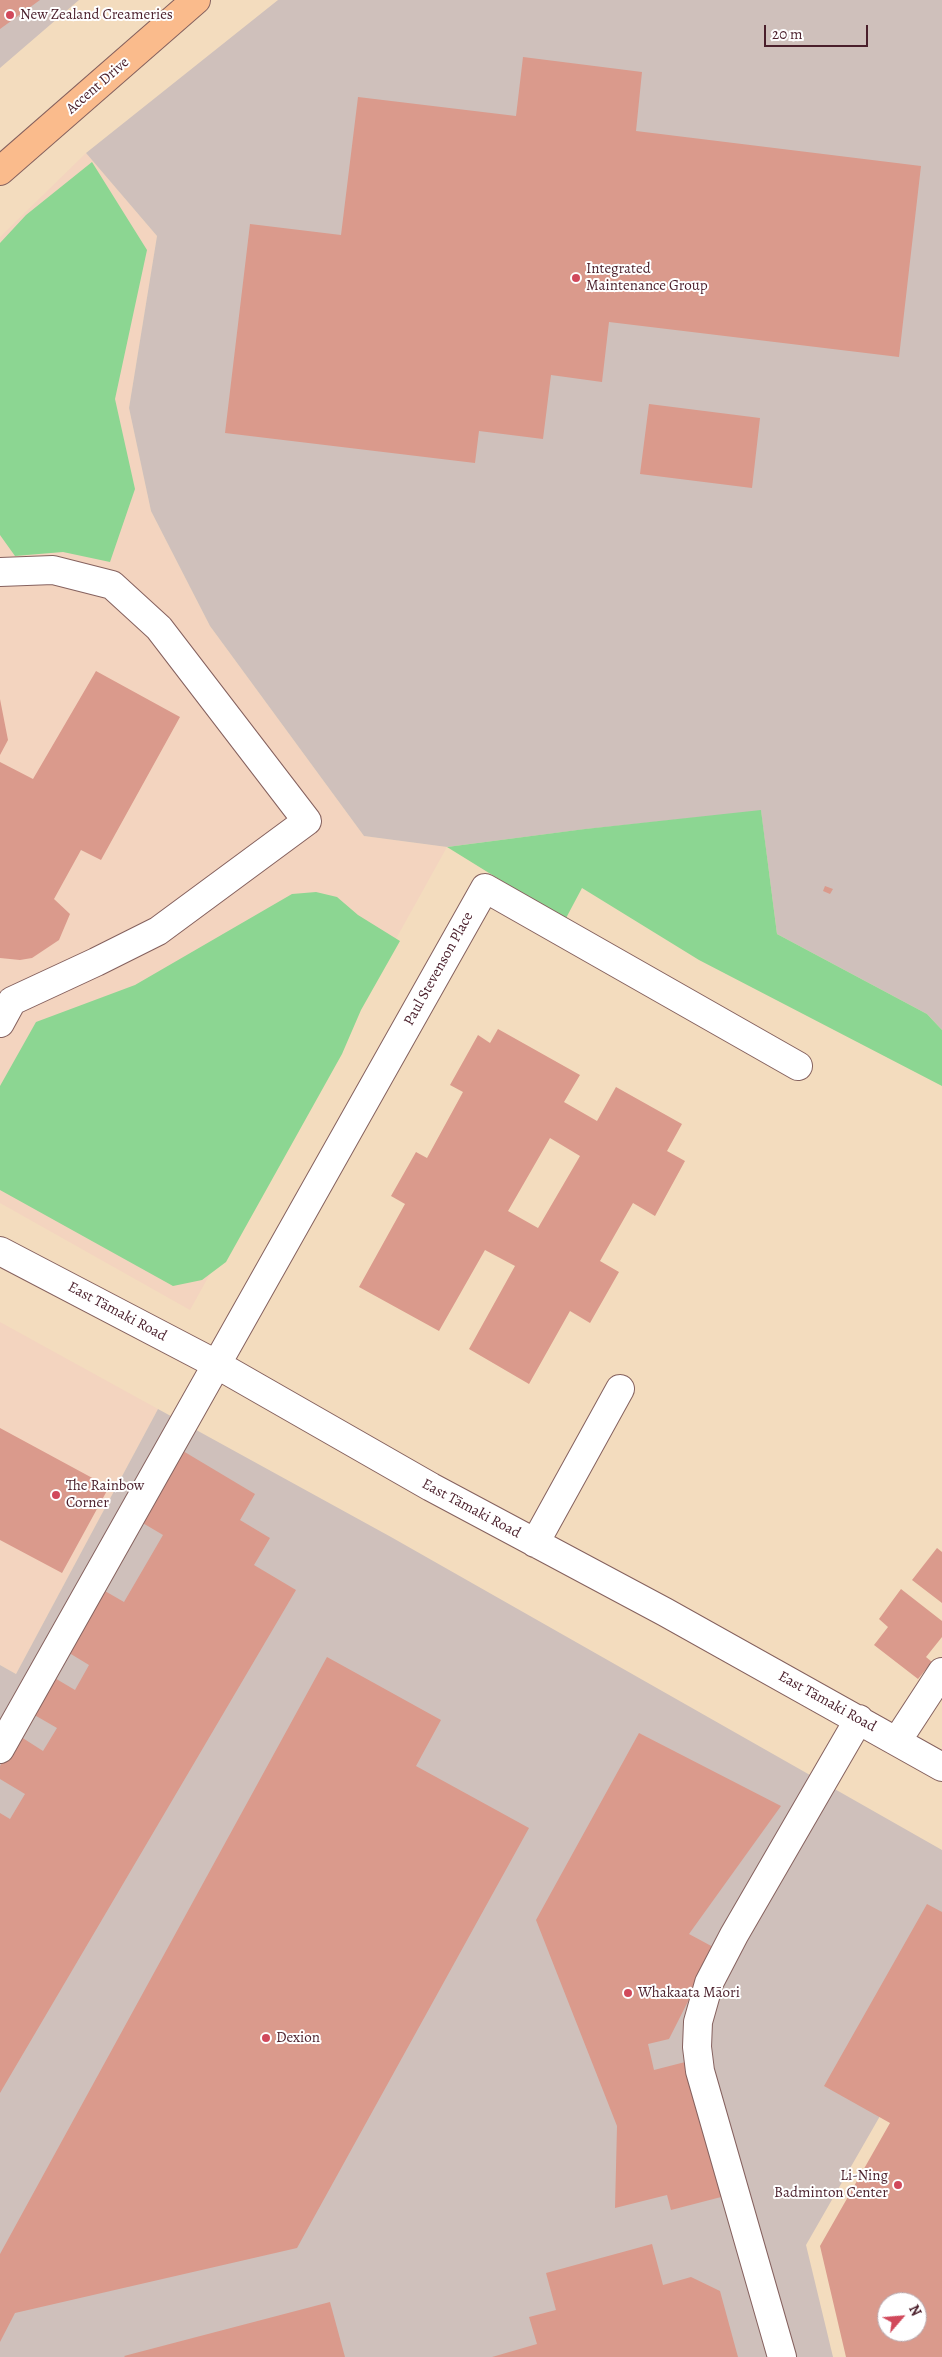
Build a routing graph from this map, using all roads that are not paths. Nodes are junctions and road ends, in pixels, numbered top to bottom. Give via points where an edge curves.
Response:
1 (196, 0) edge
2 (0, 172) edge
3 (0, 572) edge
4 (0, 1022) edge
5 (798, 1066) dead end
6 (0, 1251) edge
7 (216, 1364) junction
8 (620, 1389) dead end
9 (535, 1543) junction
10 (942, 1672) edge
11 (859, 1719) junction
12 (896, 1741) junction
13 (0, 1749) edge
14 (942, 1767) edge
15 (782, 2357) edge

1 - 2 main road, Accent Drive
3 - 4 street via 53,570 112,585 159,628 307,821 158,931 12,1001
5 - 7 street, Paul Stevenson Place via 485,888
6 - 7 street, East Tāmaki Road
7 - 9 street, East Tāmaki Road via 431,1488
7 - 13 street
8 - 9 street
9 - 11 street, East Tāmaki Road
10 - 12 street
11 - 12 street, East Tāmaki Road
11 - 15 street via 734,1935 710,1983 698,2022 700,2071
12 - 14 street, East Tāmaki Road

